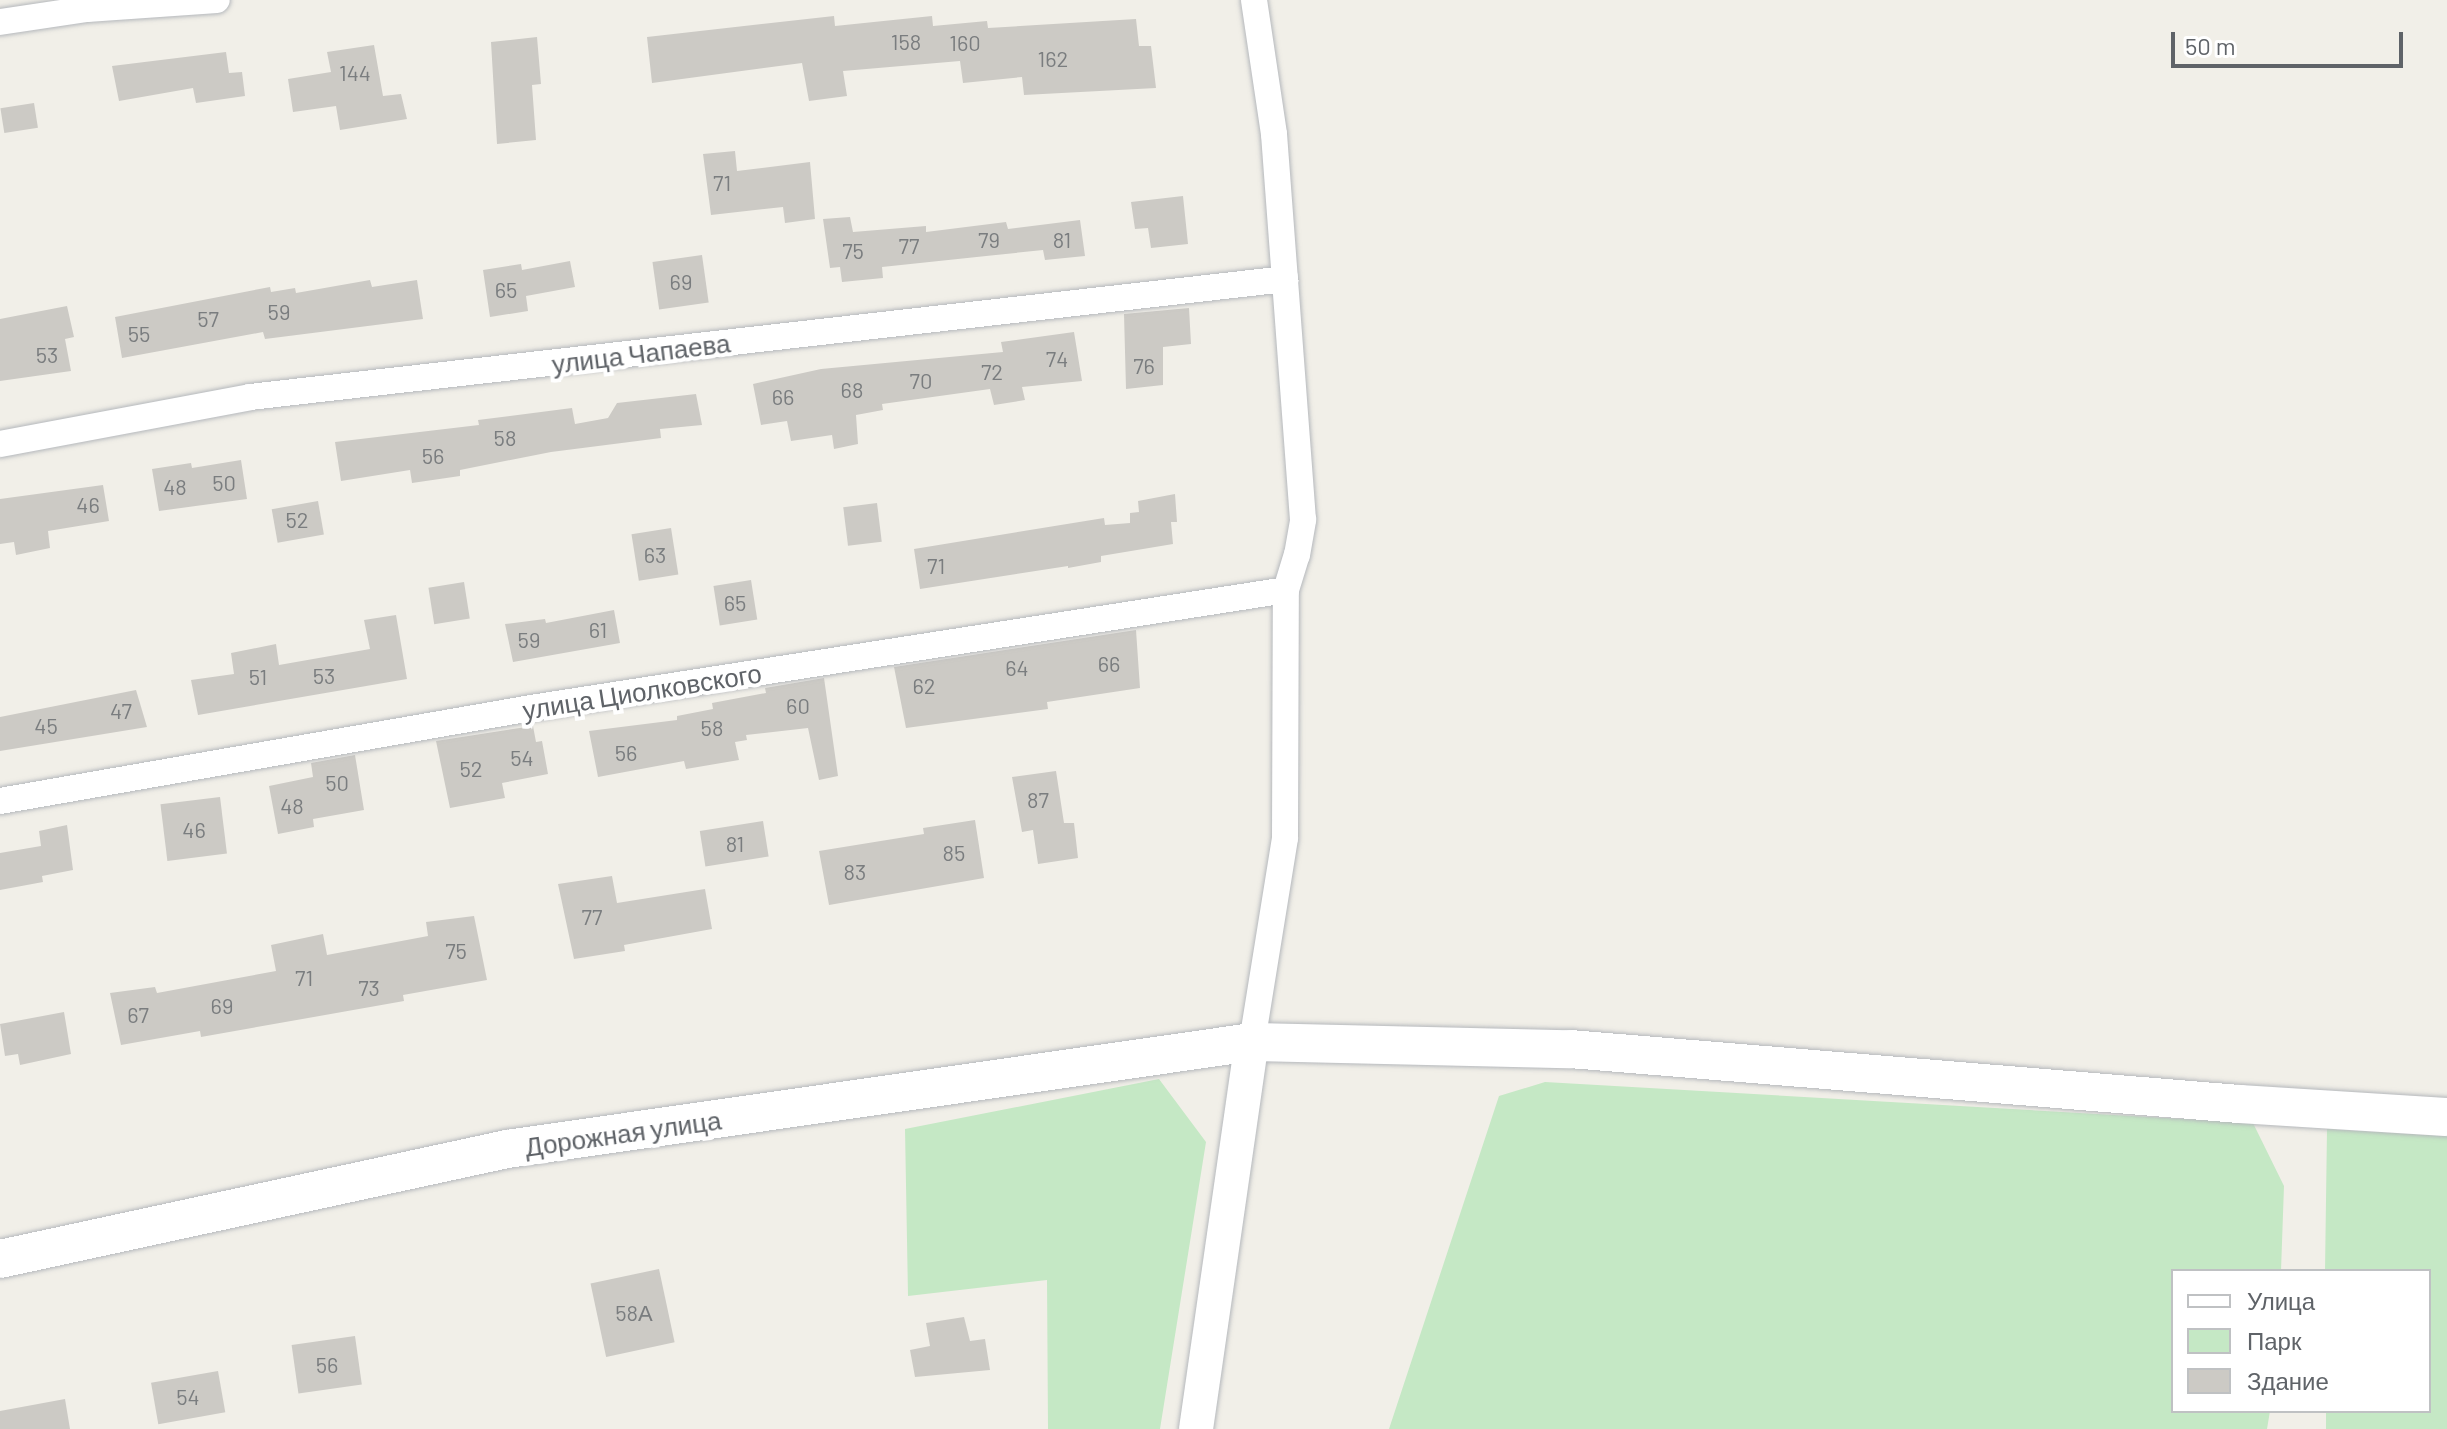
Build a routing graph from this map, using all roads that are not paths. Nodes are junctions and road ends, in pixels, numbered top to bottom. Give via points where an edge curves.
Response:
1 (217, 0) edge
2 (1254, 0) edge
3 (0, 22) edge
4 (1285, 279) junction
5 (0, 444) edge
6 (1286, 590) junction
7 (0, 801) edge
8 (1252, 1042) junction
9 (2447, 1117) edge
10 (0, 1259) edge
11 (1196, 1429) edge

1 - 3 street via 87,9
2 - 4 street via 1274,134
4 - 5 street, улица Чапаева via 250,397
4 - 6 street via 1303,520
6 - 7 street, улица Циолковского via 531,708
6 - 8 street via 1285,838
8 - 9 main road, Дорожная улица via 1570,1049
8 - 10 main road, Дорожная улица via 507,1149
8 - 11 street

